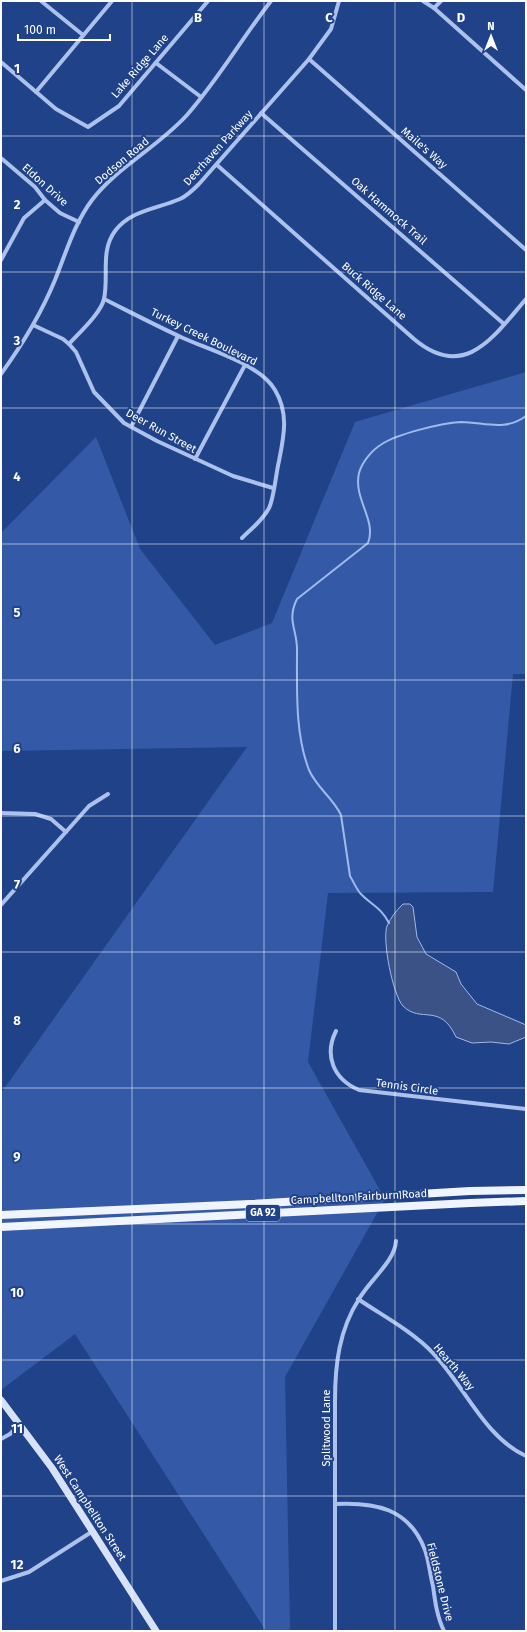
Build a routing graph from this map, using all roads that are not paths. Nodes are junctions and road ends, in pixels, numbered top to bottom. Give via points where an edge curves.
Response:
1 (41, 1) edge
2 (112, 1) edge
3 (208, 1) edge
4 (272, 1) edge
5 (339, 1) edge
6 (423, 1) edge
7 (441, 1) edge
8 (434, 8) junction
9 (83, 35) junction
10 (309, 59) junction
11 (1, 62) edge
12 (156, 63) junction
13 (526, 90) edge
14 (36, 92) junction
15 (201, 97) junction
16 (261, 113) junction
17 (1, 158) edge
18 (216, 165) junction
19 (45, 200) junction
20 (79, 222) junction
21 (526, 250) edge
22 (1, 260) edge
23 (104, 299) junction
24 (526, 299) edge
25 (504, 324) junction
26 (33, 325) junction
27 (178, 336) junction
28 (69, 344) junction
29 (245, 365) junction
30 (1, 374) edge
31 (131, 427) junction
32 (195, 460) junction
33 (273, 488) junction
34 (242, 538) dead end
35 (108, 794) dead end
36 (1, 813) edge
37 (66, 832) junction
38 (1, 905) edge
39 (336, 1030) dead end
40 (526, 1110) edge
41 (526, 1190) edge
42 (526, 1201) edge
43 (1, 1215) edge
44 (1, 1227) edge
45 (396, 1241) dead end
46 (358, 1299) junction
47 (1, 1400) edge
48 (20, 1424) junction
49 (1, 1439) edge
50 (526, 1456) edge
51 (335, 1504) junction
52 (93, 1531) junction
53 (1, 1581) edge
54 (156, 1631) edge
55 (335, 1631) edge
56 (444, 1631) edge

1 - 9 street
2 - 9 street
3 - 12 street, Lake Ridge Lane
4 - 15 street, Dodson Road
5 - 10 street, Deerhaven Parkway via 331,29
6 - 8 street
7 - 8 street
8 - 13 street
9 - 14 street
10 - 16 street, Deerhaven Parkway
10 - 21 street, Maile's Way
11 - 14 street, Lake Ridge Lane
12 - 14 street, Lake Ridge Lane via 119,106 88,127 56,109
12 - 15 street
15 - 20 street, Dodson Road via 160,141 111,180 93,199
16 - 18 street, Deerhaven Parkway
16 - 25 street, Oak Hammock Trail
17 - 19 street, Eldon Drive via 35,187
18 - 23 street, Deerhaven Parkway via 191,192 180,199 135,215 115,231 106,254
18 - 25 street, Buck Ridge Lane via 426,349 448,355 469,353 483,346
19 - 20 street, Eldon Drive via 60,213
19 - 22 street via 24,218
20 - 26 street, Dodson Road
23 - 27 street, Turkey Creek Boulevard
23 - 28 street via 99,309
24 - 25 street, Buck Ridge Lane
26 - 28 street, Deer Run Street
26 - 30 street, Dodson Road
27 - 29 street, Turkey Creek Boulevard
27 - 31 street
28 - 31 street, Deer Run Street via 76,352 94,392
29 - 32 street
29 - 33 street, Turkey Creek Boulevard via 275,389 283,411 284,436
31 - 32 street, Deer Run Street
32 - 33 street, Deer Run Street via 233,476
33 - 34 street, Turkey Creek Boulevard via 269,508
35 - 37 street via 89,806
36 - 37 street via 35,814 52,819
37 - 38 street
39 - 40 street, Tennis Circle via 330,1047 332,1066 343,1081 355,1088
41 - 43 main road, Campbellton Fairburn Road / GA 92
42 - 44 main road, Campbellton Fairburn Road / GA 92
45 - 46 street, Splitwood Lane via 392,1257
46 - 50 street, Hearth Way via 432,1351 492,1431 505,1444
46 - 51 street, Splitwood Lane via 339,1348 335,1372
47 - 48 main road, West Campbellton Street
48 - 49 street
48 - 52 main road, West Campbellton Street
51 - 55 street, Splitwood Lane
51 - 56 street, Fieldstone Drive via 378,1505 396,1513 411,1526 426,1552 438,1616
52 - 53 street via 29,1572
52 - 54 main road, West Campbellton Street

